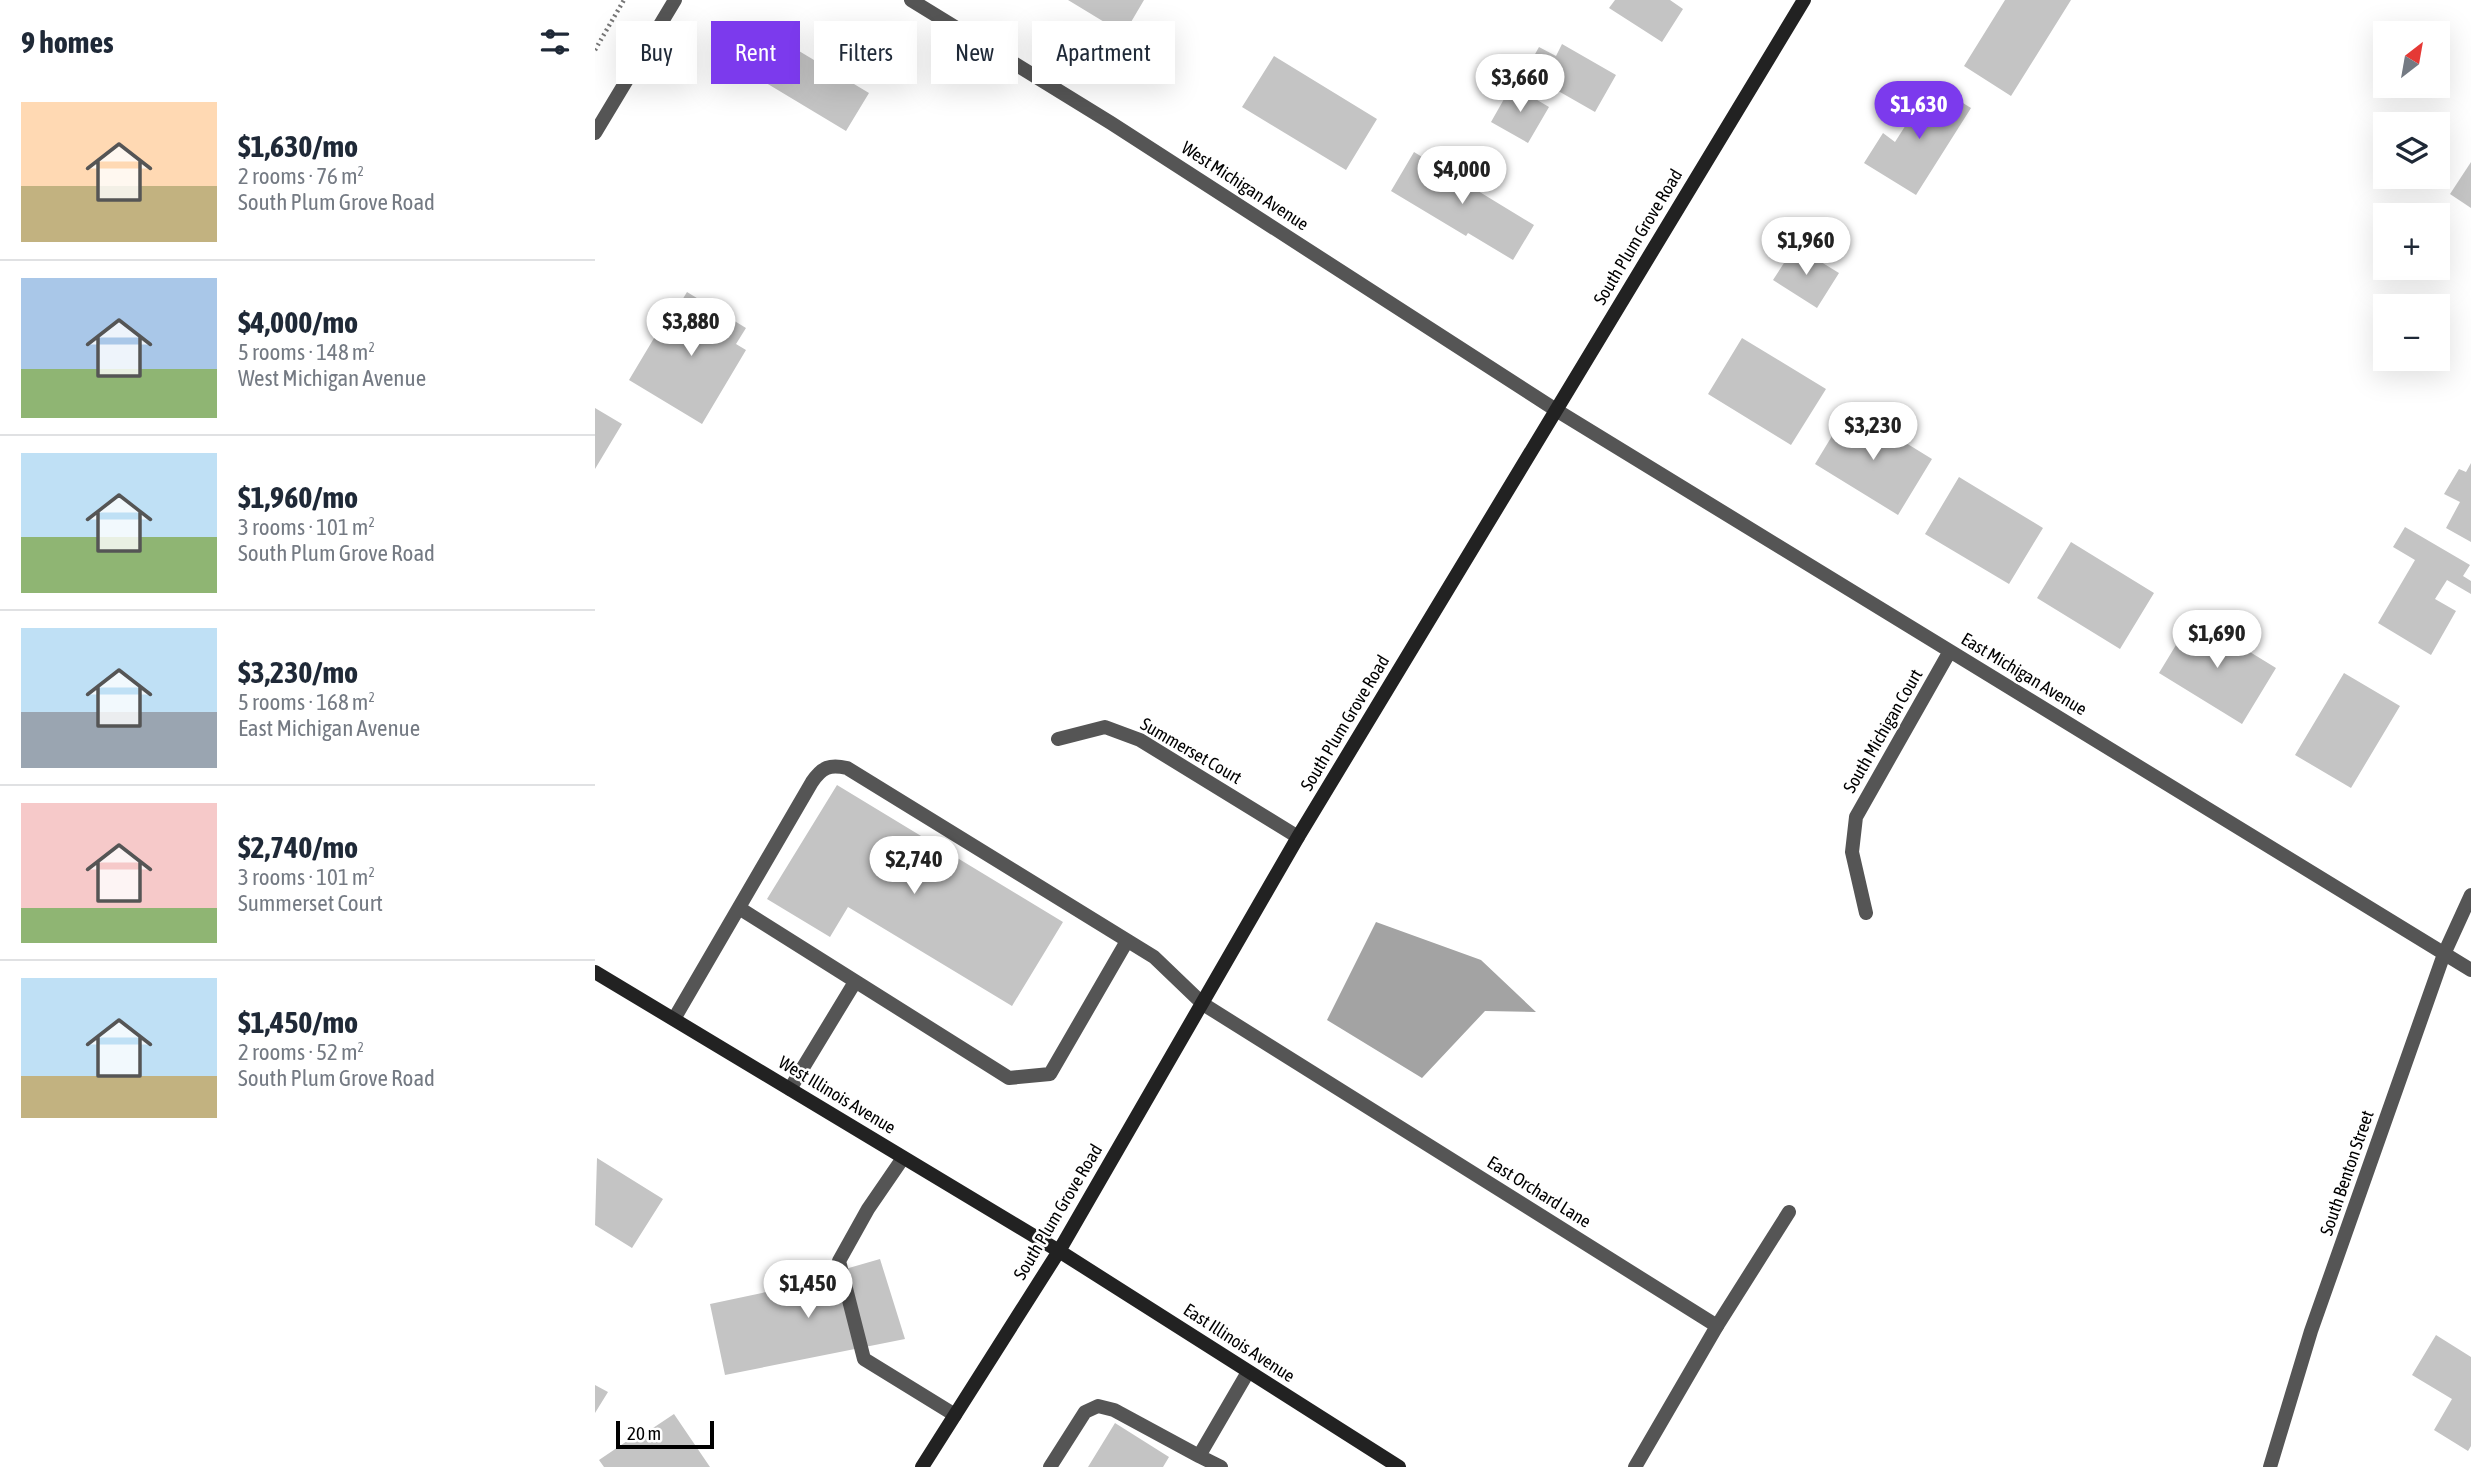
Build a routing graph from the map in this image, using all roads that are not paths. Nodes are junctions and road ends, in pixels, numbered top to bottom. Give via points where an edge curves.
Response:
1 (675, 0) edge
2 (911, 0) edge
3 (1804, 0) edge
4 (595, 133) edge
5 (1556, 410) junction
6 (1950, 651) junction
7 (1058, 739) dead end
8 (1298, 837) junction
9 (2471, 895) edge
10 (739, 908) junction
11 (1866, 913) dead end
12 (1127, 941) junction
13 (2444, 954) junction
14 (2471, 971) edge
15 (595, 972) edge
16 (855, 982) junction
17 (1203, 1004) junction
18 (674, 1019) junction
19 (790, 1089) junction
20 (903, 1158) junction
21 (1789, 1212) dead end
22 (1059, 1251) junction
23 (1717, 1326) junction
24 (1248, 1372) junction
25 (955, 1415) junction
26 (1199, 1456) junction
27 (922, 1467) edge
28 (1050, 1467) edge
29 (1221, 1467) edge
30 (1399, 1467) edge
31 (1635, 1467) edge
32 (2270, 1467) edge

1 - 4 street
2 - 5 street, West Michigan Avenue via 1111,122
3 - 5 main road, South Plum Grove Road
5 - 6 street, East Michigan Avenue
5 - 8 main road, South Plum Grove Road
6 - 11 street, South Michigan Court via 1856,817 1852,852
6 - 13 street, East Michigan Avenue
7 - 8 street, Summerset Court via 1105,727 1140,740
8 - 17 main road, South Plum Grove Road
9 - 13 street, South Benton Street
10 - 12 street, East Orchard Lane via 812,782 821,769 834,765 847,768
10 - 16 street
10 - 18 street
12 - 16 street via 1049,1074 1009,1077
12 - 17 street, East Orchard Lane via 1154,957
13 - 14 street, East Michigan Avenue
13 - 32 street, South Benton Street via 2311,1331
15 - 18 main road, West Illinois Avenue
16 - 19 street
17 - 22 main road, South Plum Grove Road
17 - 23 street, East Orchard Lane
18 - 19 main road, West Illinois Avenue
19 - 20 main road, West Illinois Avenue
20 - 22 main road, West Illinois Avenue
20 - 25 street via 839,1261 864,1359
21 - 23 street
22 - 24 main road, East Illinois Avenue
22 - 25 main road, South Plum Grove Road
23 - 31 street
24 - 26 street
24 - 30 main road, East Illinois Avenue
25 - 27 main road, South Plum Grove Road
26 - 28 street via 1114,1410 1098,1406 1085,1412
26 - 29 street

